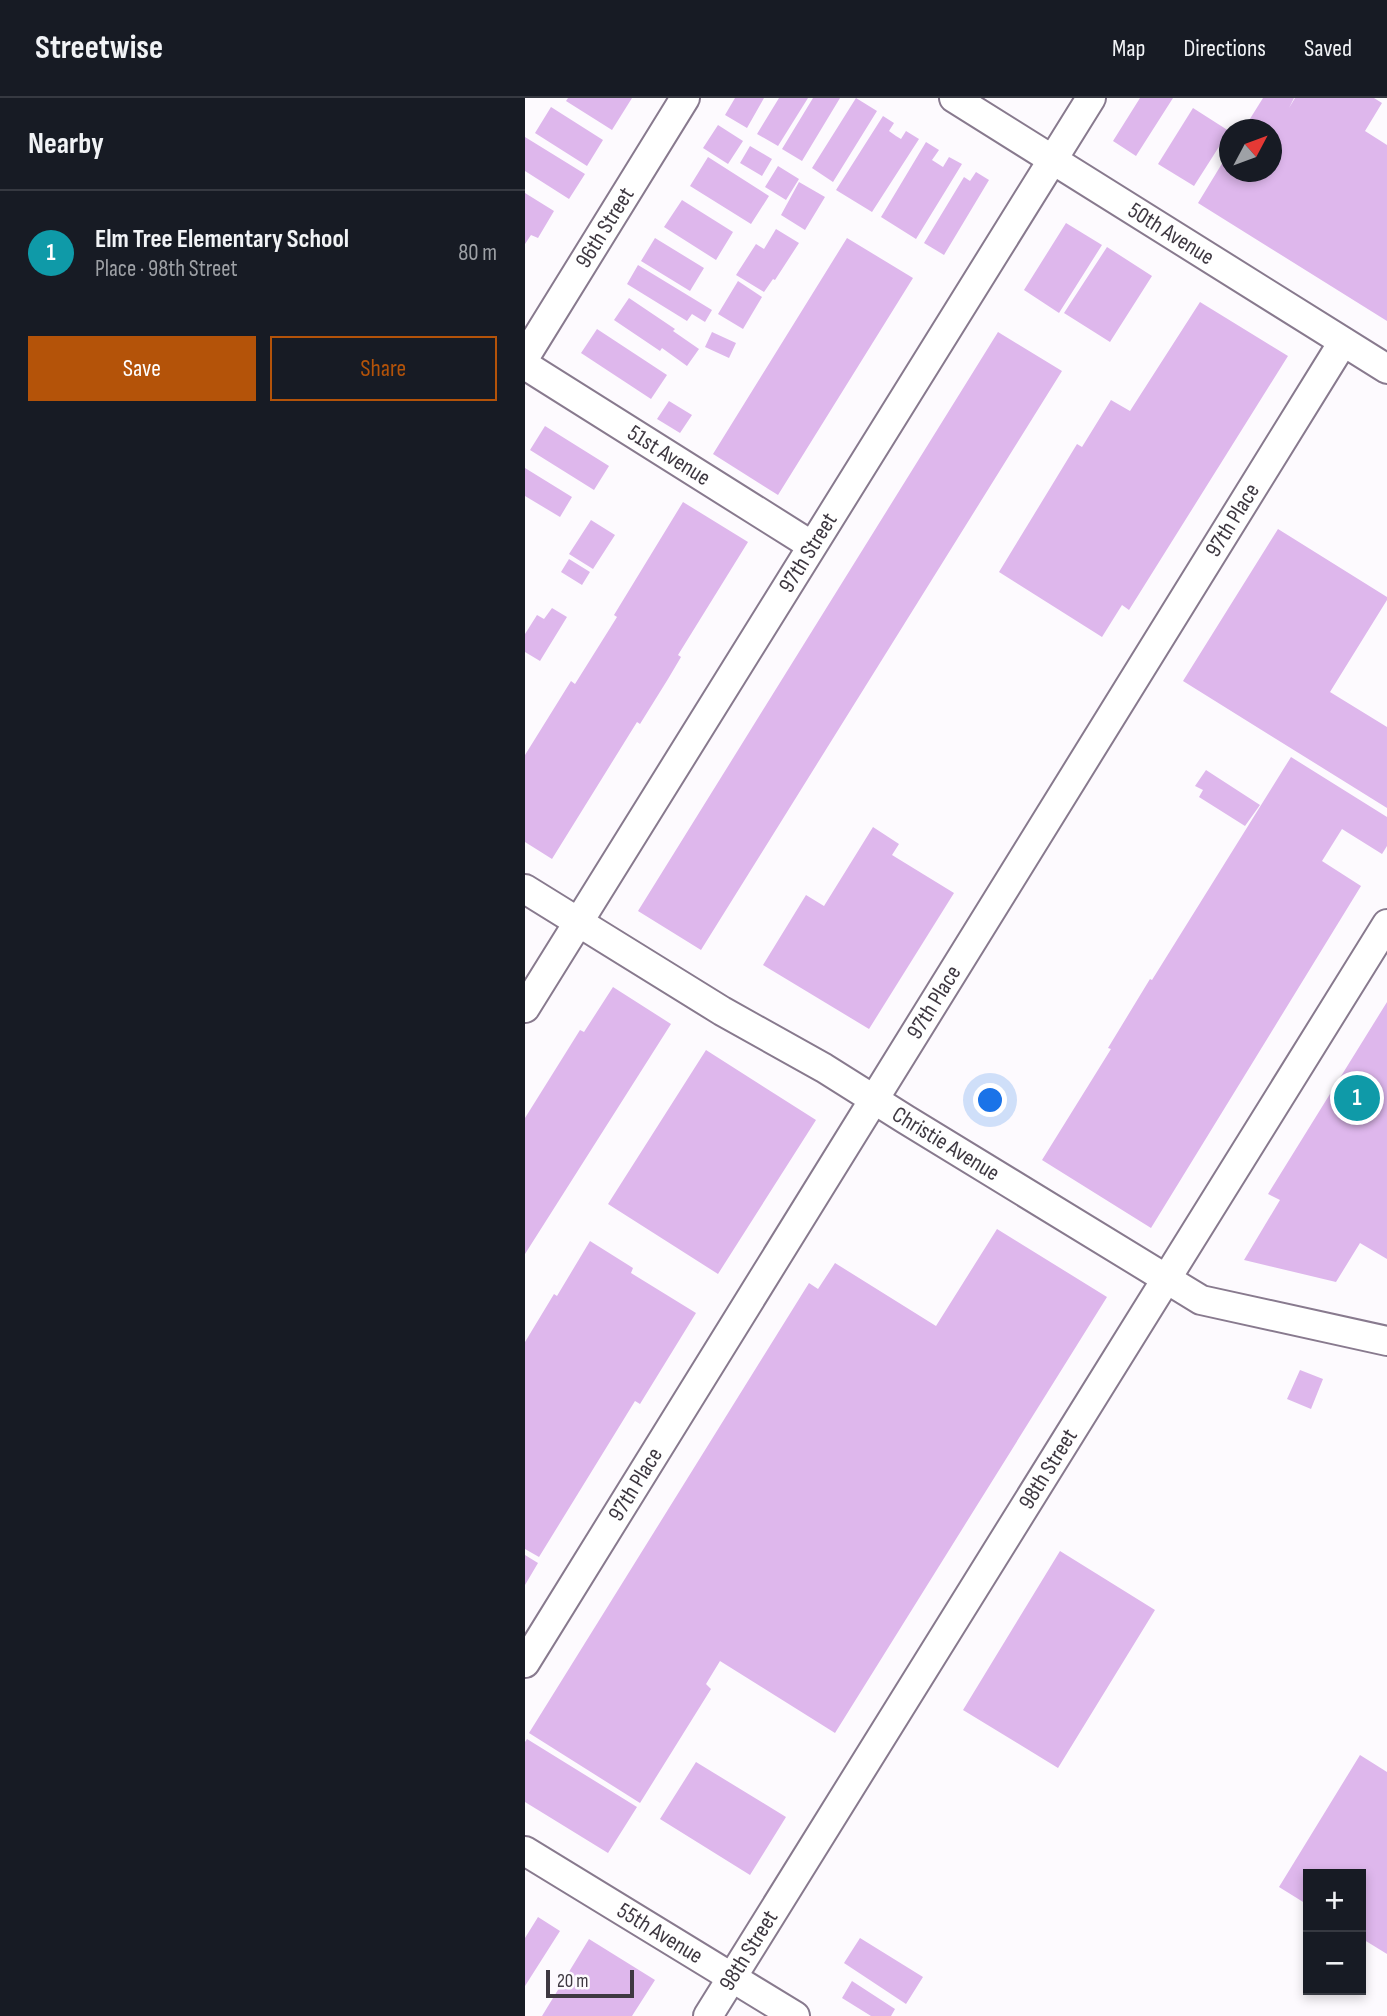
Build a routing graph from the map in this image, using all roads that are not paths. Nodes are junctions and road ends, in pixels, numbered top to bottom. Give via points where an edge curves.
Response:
1 (685, 98) edge
2 (954, 98) edge
3 (1091, 98) edge
4 (1053, 159) junction
5 (1343, 342) junction
6 (525, 357) edge
7 (525, 365) edge
8 (1387, 369) edge
9 (811, 545) junction
10 (525, 889) edge
11 (578, 922) junction
12 (1387, 923) edge
13 (525, 1008) edge
14 (875, 1100) junction
15 (1166, 1279) junction
16 (1387, 1341) edge
17 (525, 1663) edge
18 (525, 1851) edge
19 (732, 1977) junction
20 (708, 2016) edge
21 (795, 2016) edge

1 - 6 street, 96th Street
2 - 4 street, 50th Avenue
3 - 4 street, 97th Street
4 - 5 street, 50th Avenue
4 - 9 street, 97th Street
5 - 8 street, 50th Avenue
5 - 14 street, 97th Place
7 - 9 street, 51st Avenue
9 - 11 street, 97th Street
10 - 11 street, Christie Avenue
11 - 13 street, 97th Street
11 - 14 street, Christie Avenue
12 - 15 street, 98th Street
14 - 15 street, Christie Avenue
14 - 17 street, 97th Place
15 - 16 street, Christie Avenue via 1201,1300
15 - 19 street, 98th Street
18 - 19 street, 55th Avenue
19 - 20 street, 98th Street
19 - 21 street, 55th Avenue

